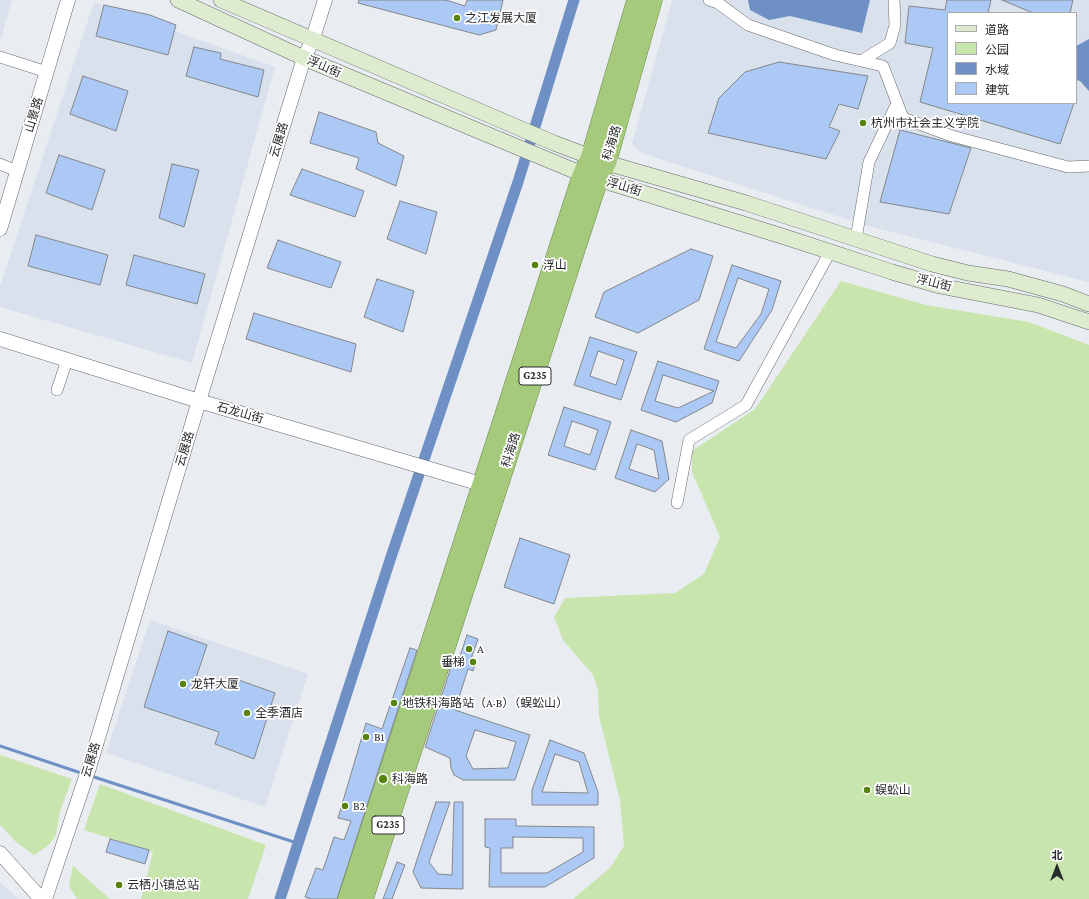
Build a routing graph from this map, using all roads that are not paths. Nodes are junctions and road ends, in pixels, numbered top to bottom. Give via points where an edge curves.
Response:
1 (68, 0) edge
2 (178, 0) edge
3 (221, 0) edge
4 (324, 0) edge
5 (636, 0) edge
6 (653, 0) edge
7 (709, 0) edge
8 (726, 0) edge
9 (894, 0) edge
10 (731, 13) junction
11 (312, 41) junction
12 (0, 57) edge
13 (304, 58) junction
14 (862, 61) junction
15 (47, 72) junction
16 (897, 103) junction
17 (590, 157) junction
18 (607, 163) junction
19 (0, 164) edge
20 (1089, 166) edge
21 (17, 171) junction
22 (582, 174) junction
23 (599, 179) junction
24 (0, 229) edge
25 (856, 239) junction
26 (830, 252) junction
27 (1089, 304) edge
28 (1089, 322) edge
29 (0, 339) edge
30 (67, 360) junction
31 (57, 390) dead end
32 (199, 401) junction
33 (481, 484) junction
34 (677, 503) dead end
35 (0, 853) edge
36 (41, 899) edge
37 (45, 899) edge
38 (347, 899) edge
39 (364, 899) edge

1 - 15 street, 山景路
2 - 13 main road, 浮山街
3 - 11 main road, 浮山街
4 - 11 street, 云展路
5 - 17 highway, 科海路 / G235
6 - 18 highway, 科海路 / G235
7 - 10 street
8 - 10 street
9 - 14 street via 895,25 890,43
10 - 14 street via 748,25 835,55
11 - 13 street, 云展路
11 - 17 main road, 浮山街
12 - 15 street
13 - 22 main road, 浮山街
13 - 32 street, 云展路
14 - 16 street via 883,66
15 - 21 street, 山景路
16 - 20 street via 903,118 952,136 1068,167
16 - 25 street via 869,162
17 - 18 main road, 浮山街
17 - 22 highway, 科海路 / G235
18 - 23 highway, 科海路 / G235
18 - 25 main road, 浮山街 via 746,203
19 - 21 street
21 - 24 street, 山景路
22 - 23 main road, 浮山街
22 - 33 highway, 科海路 / G235
23 - 26 main road, 浮山街
23 - 39 highway, 科海路 / G235
25 - 27 main road, 浮山街 via 932,264 1008,279 1064,294
26 - 28 main road, 浮山街 via 940,286 1038,305
26 - 34 street via 746,405 689,440
29 - 30 street, 石龙山街
30 - 31 street
30 - 32 street, 石龙山街
32 - 33 street, 石龙山街
32 - 37 street, 云展路 via 89,768
33 - 38 highway, 科海路 / G235
35 - 36 street

